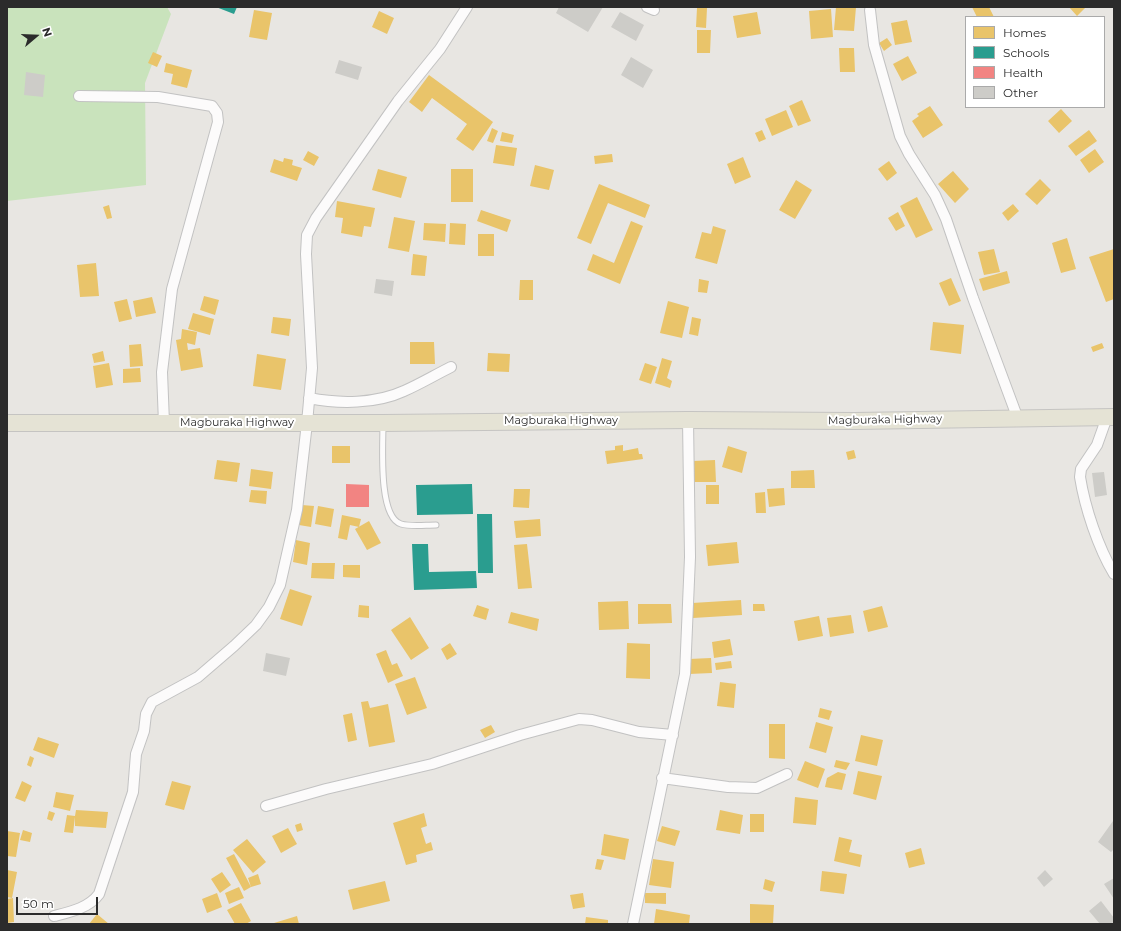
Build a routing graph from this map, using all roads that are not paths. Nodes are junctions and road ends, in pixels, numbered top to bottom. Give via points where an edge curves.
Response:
1 (467, 7) edge
2 (870, 10) dead end
3 (80, 96) dead end
4 (451, 367) dead end
5 (309, 398) junction
6 (1110, 417) edge
7 (1018, 419) junction
8 (688, 420) junction
9 (164, 422) junction
10 (7, 423) edge
11 (307, 423) junction
12 (383, 423) junction
13 (436, 525) dead end
14 (1114, 574) edge
15 (673, 735) junction
16 (787, 774) dead end
17 (662, 778) junction
18 (266, 806) dead end
19 (54, 916) dead end
20 (633, 924) edge

1 - 5 street via 440,49 398,101 316,218 307,235 312,368
2 - 7 street via 874,45 900,136 935,195 946,219
3 - 9 street via 158,97 212,106 218,113 218,122 172,289 162,372
4 - 5 street via 404,391 378,399 328,402
5 - 11 street
6 - 7 main road, Magburaka Highway
6 - 14 street via 1097,445 1081,469 1080,477 1096,535
7 - 8 main road, Magburaka Highway via 854,422
8 - 12 main road, Magburaka Highway
8 - 15 street via 690,557 686,674
9 - 10 main road, Magburaka Highway
9 - 11 main road, Magburaka Highway
11 - 12 main road, Magburaka Highway
11 - 19 street via 297,510 280,585 269,607 256,625 198,677 152,702 146,714 144,731 136,754 133,792 99,894 94,901 84,906
12 - 13 lane via 389,512 394,520 402,524
15 - 17 street
15 - 18 street via 639,732 579,719 432,764
16 - 17 street via 757,788 728,787
17 - 20 street

